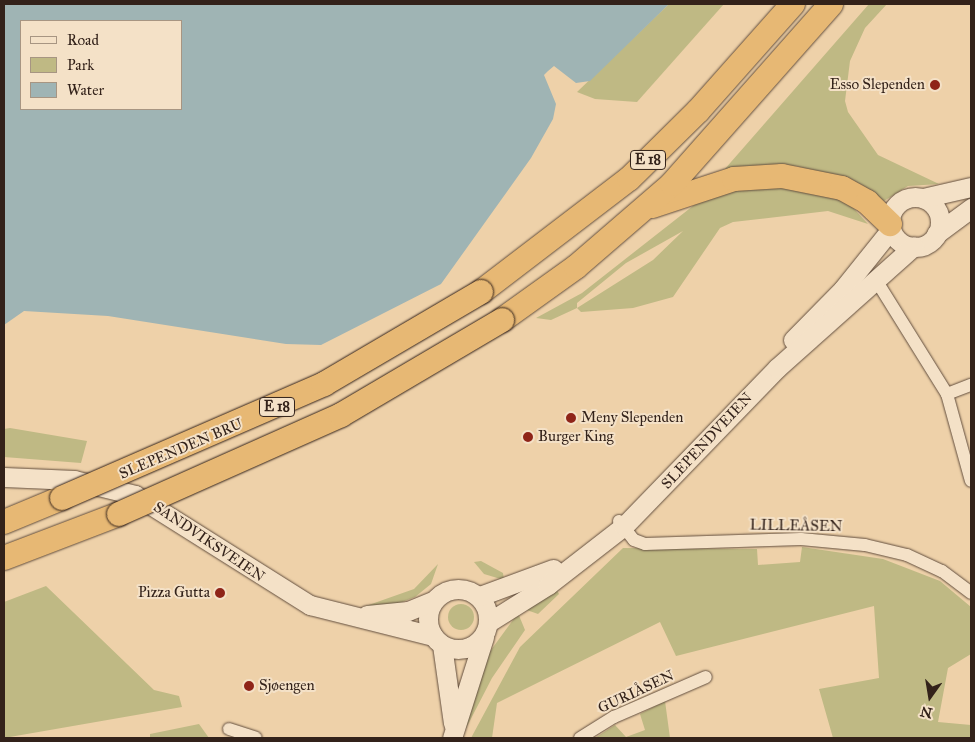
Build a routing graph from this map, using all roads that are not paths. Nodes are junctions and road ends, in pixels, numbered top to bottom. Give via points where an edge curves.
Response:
1 (793, 4) edge
2 (831, 4) edge
3 (971, 187) edge
4 (923, 198) junction
5 (646, 208) junction
6 (971, 208) edge
7 (891, 227) junction
8 (936, 234) junction
9 (914, 246) junction
10 (876, 280) junction
11 (971, 386) edge
12 (946, 394) junction
13 (4, 478) edge
14 (971, 481) edge
15 (4, 522) edge
16 (621, 523) junction
17 (4, 558) edge
18 (971, 594) edge
19 (480, 596) junction
20 (433, 601) junction
21 (350, 616) junction
22 (487, 629) junction
23 (438, 641) junction
24 (706, 677) dead end
25 (229, 729) dead end
26 (453, 734) edge
27 (256, 738) edge
28 (580, 738) edge

1 - 15 highway, SLEPENDEN BRU / E 18, bridge via 698,111 629,179 481,292 324,384
2 - 5 highway, E 18 via 721,134
3 - 4 main road
4 - 7 main road via 899,202
4 - 8 main road via 936,209
5 - 7 highway, E 18 via 734,179 782,176 842,188 867,202
5 - 17 highway, E 18, bridge via 576,267 502,320 340,415 119,514
6 - 8 main road
7 - 9 main road via 902,243
7 - 16 main road, SLEPENDVEIEN via 842,289
8 - 9 main road
9 - 10 main road, SLEPENDVEIEN
10 - 12 street
10 - 16 main road, SLEPENDVEIEN via 756,388
11 - 12 street
12 - 14 street
13 - 21 main road, SANDVIKSVEIEN via 74,480 135,496 286,593
16 - 18 street, LILLEÅSEN via 634,540 645,544 801,540 865,545 907,556 942,571
16 - 19 main road, SLEPENDVEIEN via 543,576
16 - 22 main road, SLEPENDVEIEN
19 - 20 main road via 452,589
19 - 22 main road
20 - 21 main road, SANDVIKSVEIEN via 387,615
20 - 23 main road via 428,621
21 - 23 main road, SANDVIKSVEIEN
22 - 23 main road via 466,649
22 - 26 main road
23 - 26 main road via 452,690
24 - 28 street, GURIÅSEN via 614,717
25 - 27 street

